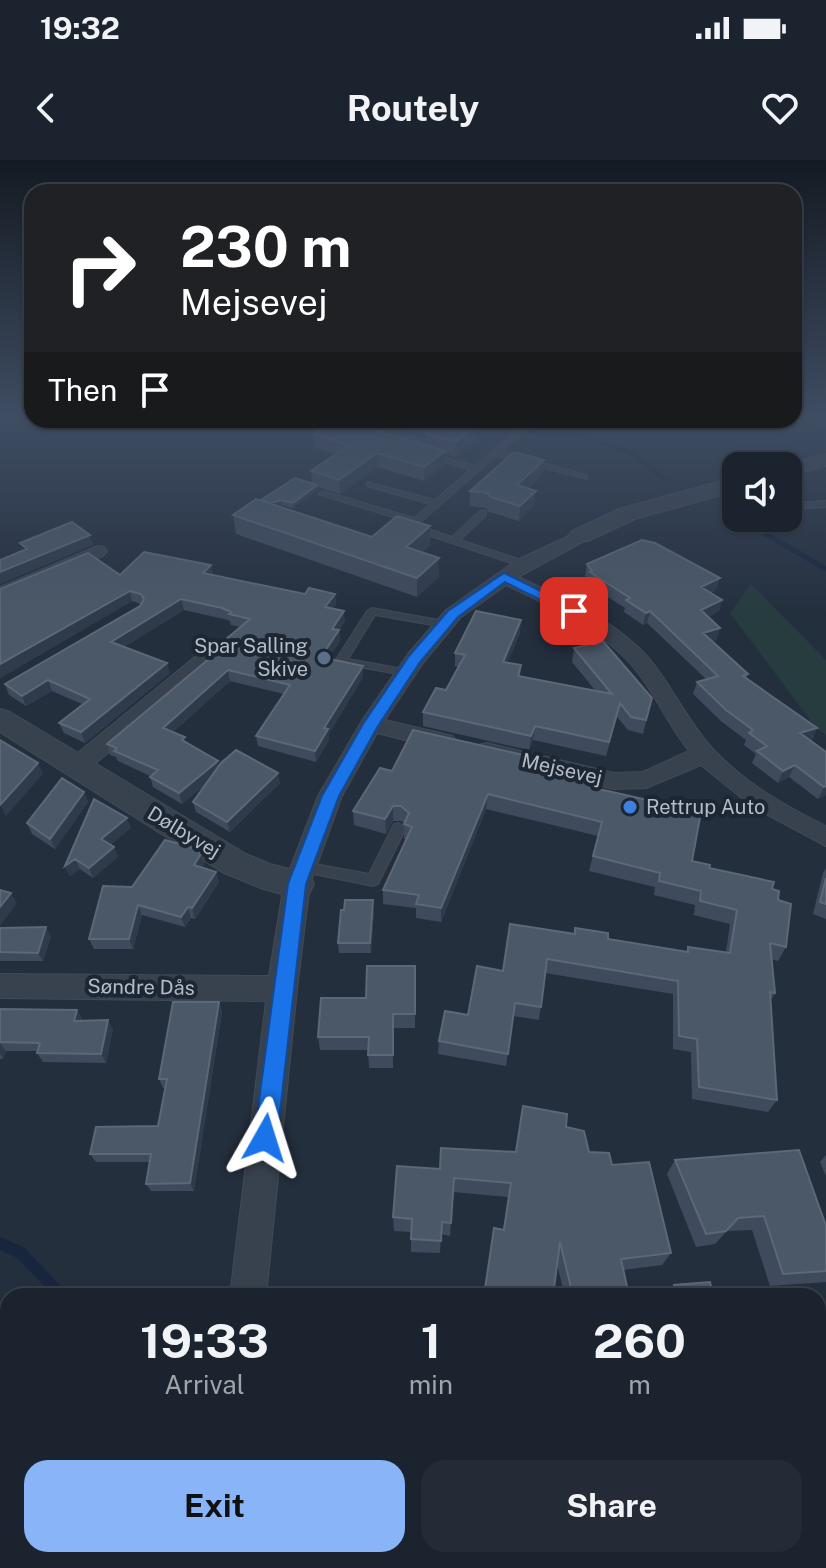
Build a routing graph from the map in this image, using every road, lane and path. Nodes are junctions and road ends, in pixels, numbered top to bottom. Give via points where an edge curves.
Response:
1 (462, 482) edge
2 (370, 484) dead end
3 (323, 494) edge
4 (722, 499) edge
5 (436, 503) junction
6 (826, 504) edge
7 (802, 505) edge
8 (483, 513) edge
9 (413, 524) junction
10 (397, 526) edge
11 (580, 536) joint
12 (454, 540) junction
13 (98, 551) dead end
14 (524, 564) junction
15 (504, 577) junction
16 (0, 594) edge
17 (444, 624) junction
18 (209, 656) edge
19 (405, 673) junction
20 (0, 719) edge
21 (371, 724) junction
22 (704, 754) junction
23 (76, 767) junction
24 (399, 828) dead end
25 (826, 837) edge
26 (300, 875) junction
27 (0, 986) edge
28 (282, 989) junction
29 (249, 1288) edge

1 - 5 lane
2 - 5 lane
3 - 9 lane
4 - 11 street
5 - 9 lane
6 - 7 lane
8 - 12 lane
9 - 10 lane
9 - 12 lane
11 - 14 street
12 - 14 lane
13 - 16 street
14 - 15 street
15 - 17 street
15 - 22 street via 574,611 636,656
17 - 19 street
17 - 19 lane via 372,611 341,661
18 - 23 street
19 - 21 street
20 - 23 street, Dølbyvej
21 - 22 street, Mejsevej via 614,781 646,780
21 - 26 street via 330,796
22 - 25 street via 784,816
23 - 26 street, Dølbyvej via 234,863 263,876
24 - 26 lane via 373,880
26 - 28 street
27 - 28 street, Søndre Dås
28 - 29 street

